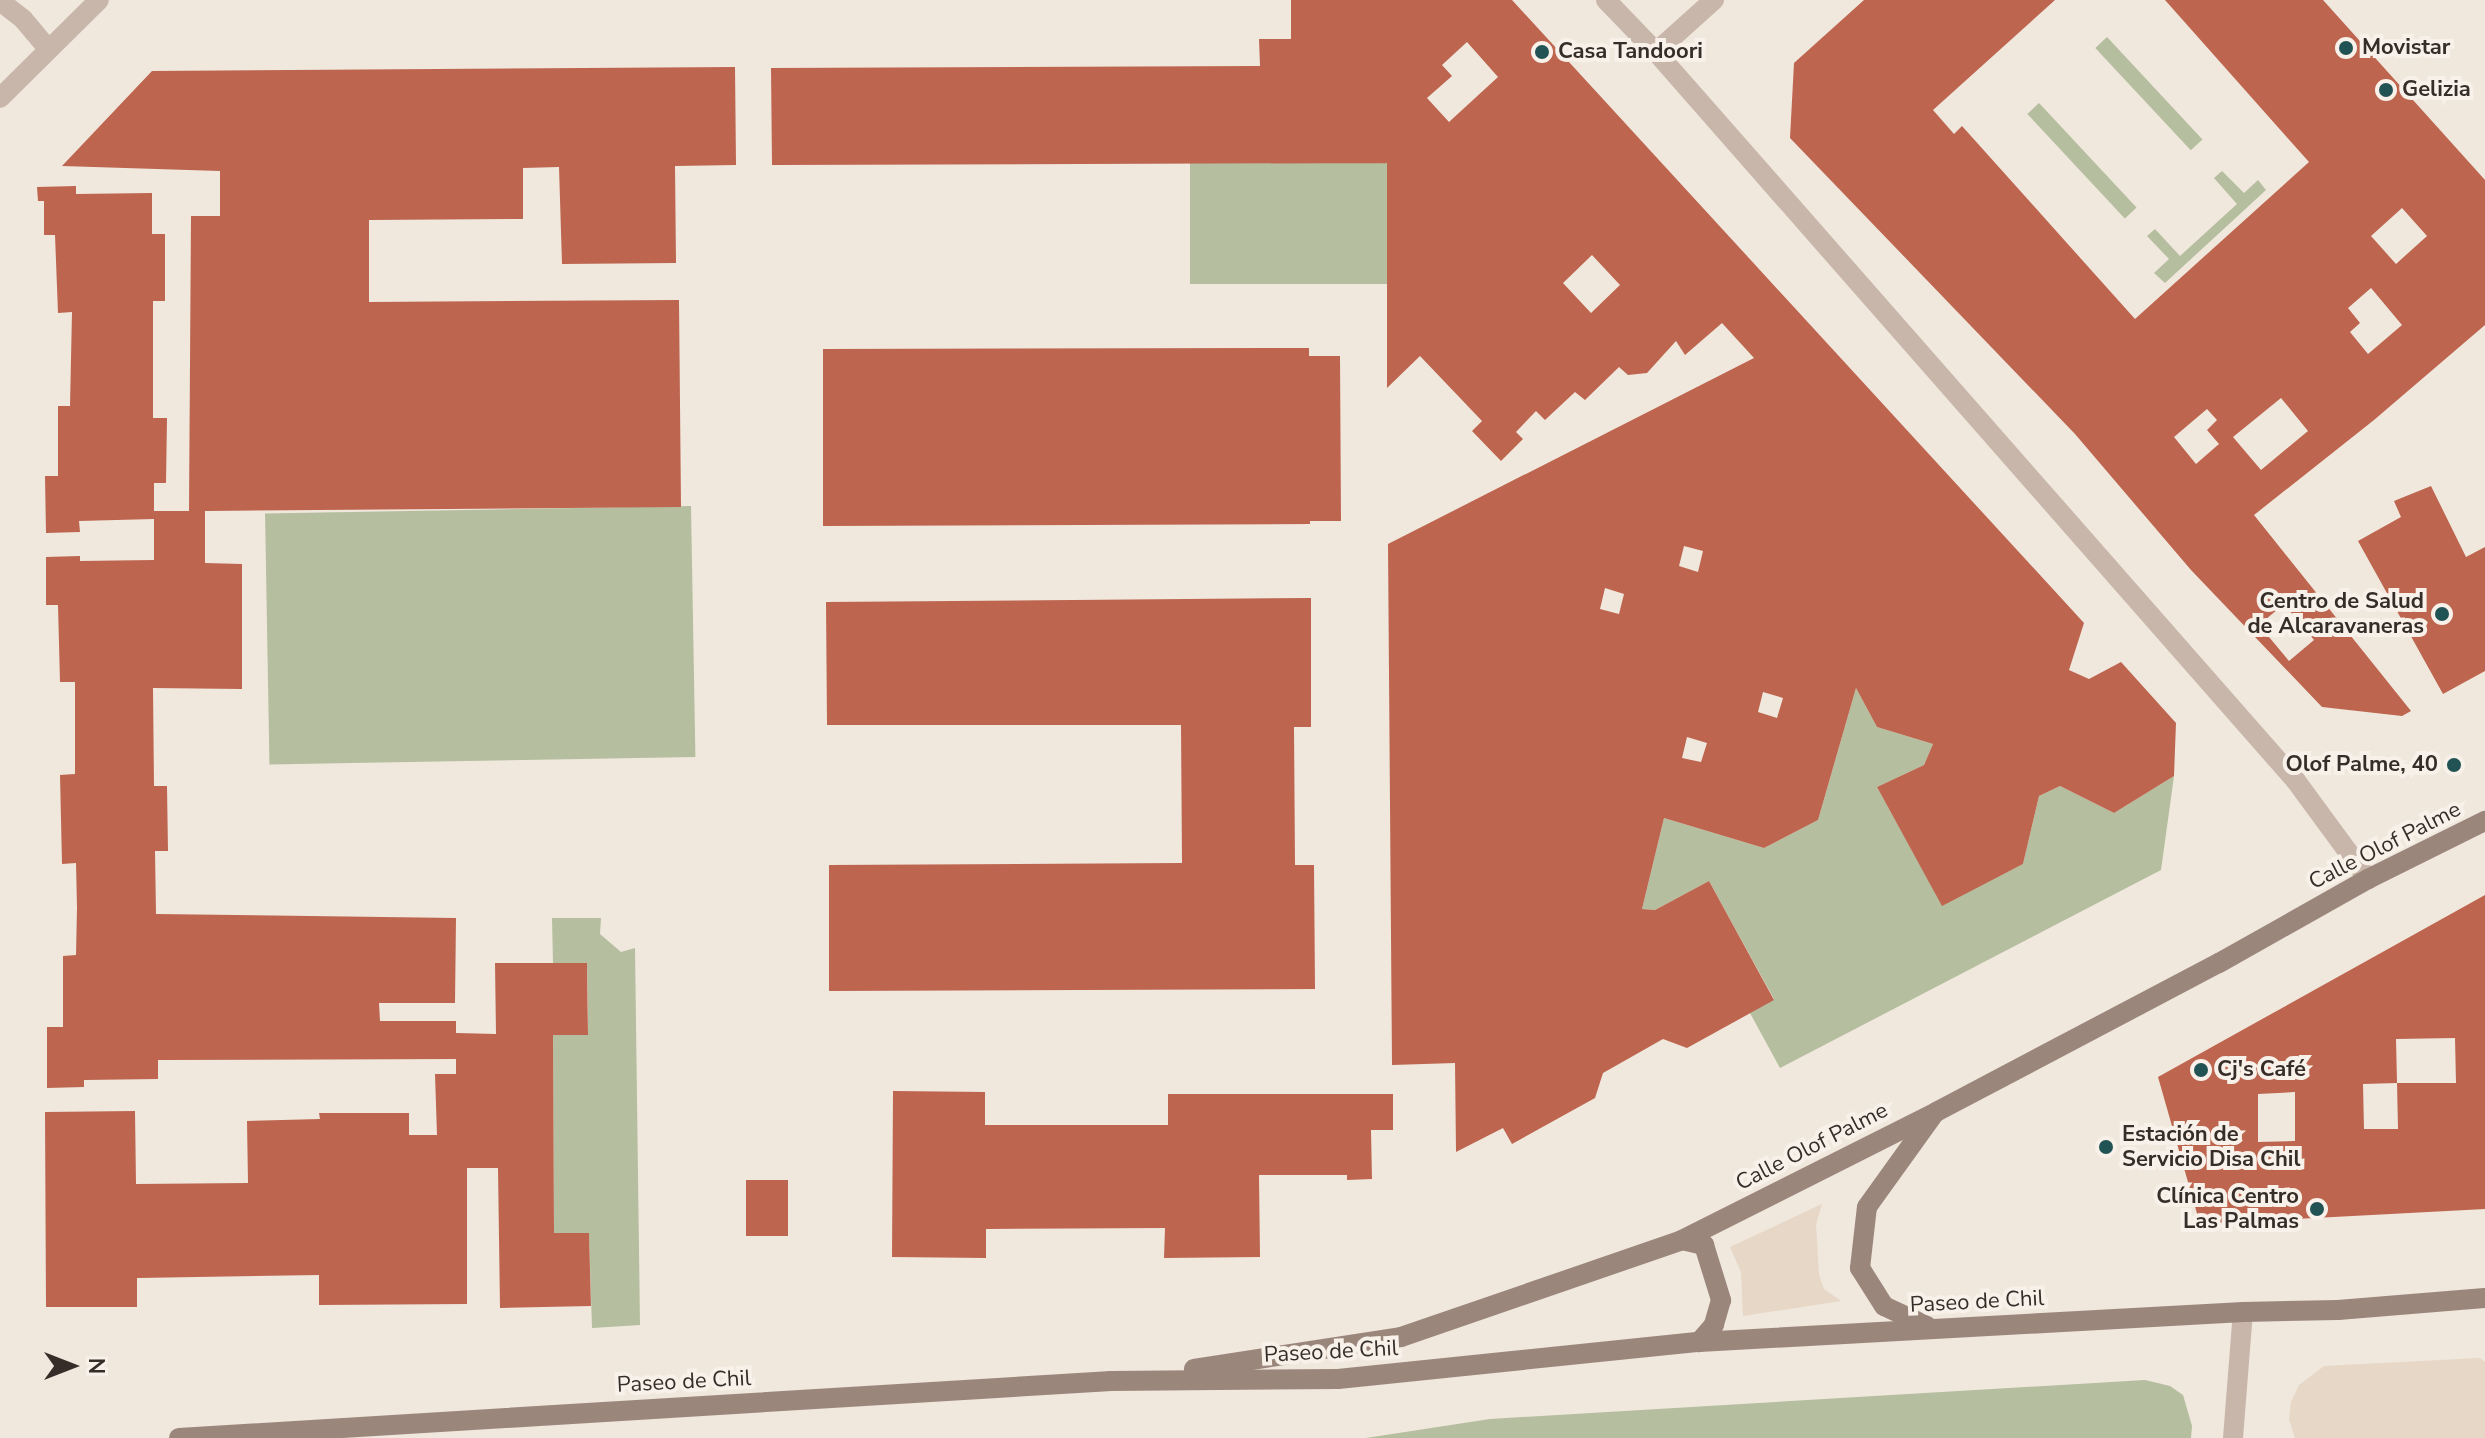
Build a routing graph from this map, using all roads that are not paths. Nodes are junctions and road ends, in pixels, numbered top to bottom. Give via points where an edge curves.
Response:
1 (99, 0) edge
2 (1606, 0) edge
3 (1714, 0) edge
4 (0, 1) edge
5 (47, 48) junction
6 (1656, 52) junction
7 (0, 98) edge
8 (2485, 821) edge
9 (2368, 879) junction
10 (1936, 1112) junction
11 (1682, 1240) junction
12 (2485, 1298) edge
13 (2243, 1312) junction
14 (1931, 1328) junction
15 (1699, 1342) junction
16 (1111, 1381) junction
17 (179, 1438) edge
18 (2233, 1438) edge

1 - 5 street
2 - 6 street
3 - 6 street
4 - 5 street
5 - 7 street
6 - 9 street via 2296,781
8 - 9 street, Calle Olof Palme
9 - 10 street, Calle Olof Palme
10 - 11 street, Calle Olof Palme
10 - 14 street via 1867,1207 1860,1268 1884,1306
11 - 15 street via 1704,1245 1721,1300 1714,1325
11 - 16 street, Calle Olof Palme via 1401,1337
12 - 13 street, Paseo de Chil
13 - 14 street, Paseo de Chil
13 - 18 street
14 - 15 street, Paseo de Chil
15 - 16 street, Paseo de Chil via 1338,1379
16 - 17 street, Paseo de Chil

